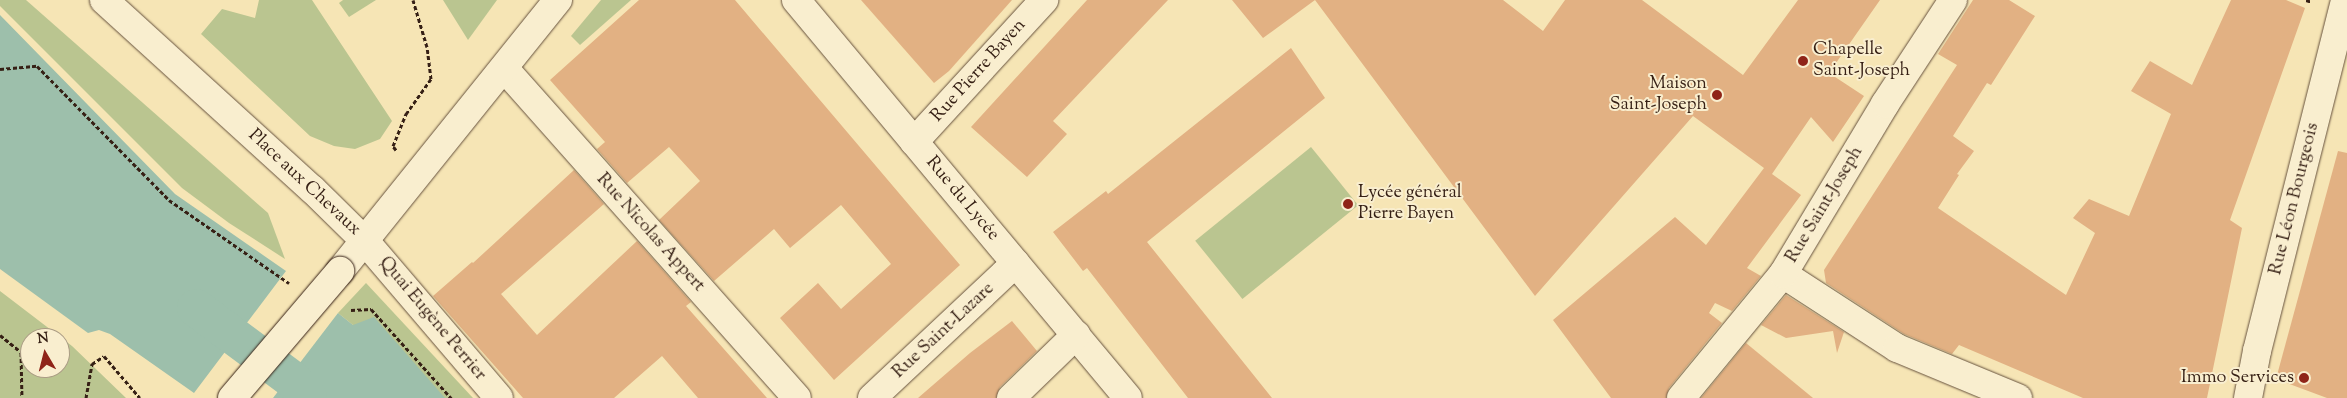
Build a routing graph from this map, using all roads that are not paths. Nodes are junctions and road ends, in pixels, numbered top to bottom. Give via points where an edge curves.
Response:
1 (104, 0) edge
2 (558, 0) edge
3 (796, 0) edge
4 (1044, 0) edge
5 (1953, 0) edge
6 (2345, 0) edge
7 (504, 68) junction
8 (914, 142) junction
9 (365, 241) junction
10 (1016, 264) junction
11 (1783, 274) junction
12 (1076, 335) junction
13 (2254, 396) edge
14 (232, 398) edge
15 (498, 398) edge
16 (797, 398) edge
17 (872, 398) edge
18 (1011, 398) edge
19 (1128, 398) edge
20 (1681, 398) edge
21 (2018, 398) edge

1 - 9 street, Place aux Chevaux
2 - 7 street, Place aux Chevaux
3 - 8 street, Rue du Lycée
4 - 8 street, Rue Pierre Bayen
5 - 11 street, Rue Saint-Joseph via 1885,104
6 - 13 street, Rue Léon Bourgeois via 2257,350
7 - 9 street, Place aux Chevaux
7 - 16 street, Rue Nicolas Appert
8 - 10 street, Rue du Lycée
9 - 14 street, bridge
9 - 15 street, Quai Eugène Perrier
10 - 12 street, Rue du Lycée
10 - 17 street, Rue Saint-Lazare
11 - 20 street, Rue Saint-Joseph
11 - 21 street via 1897,348
12 - 18 street
12 - 19 street, Rue du Lycée

